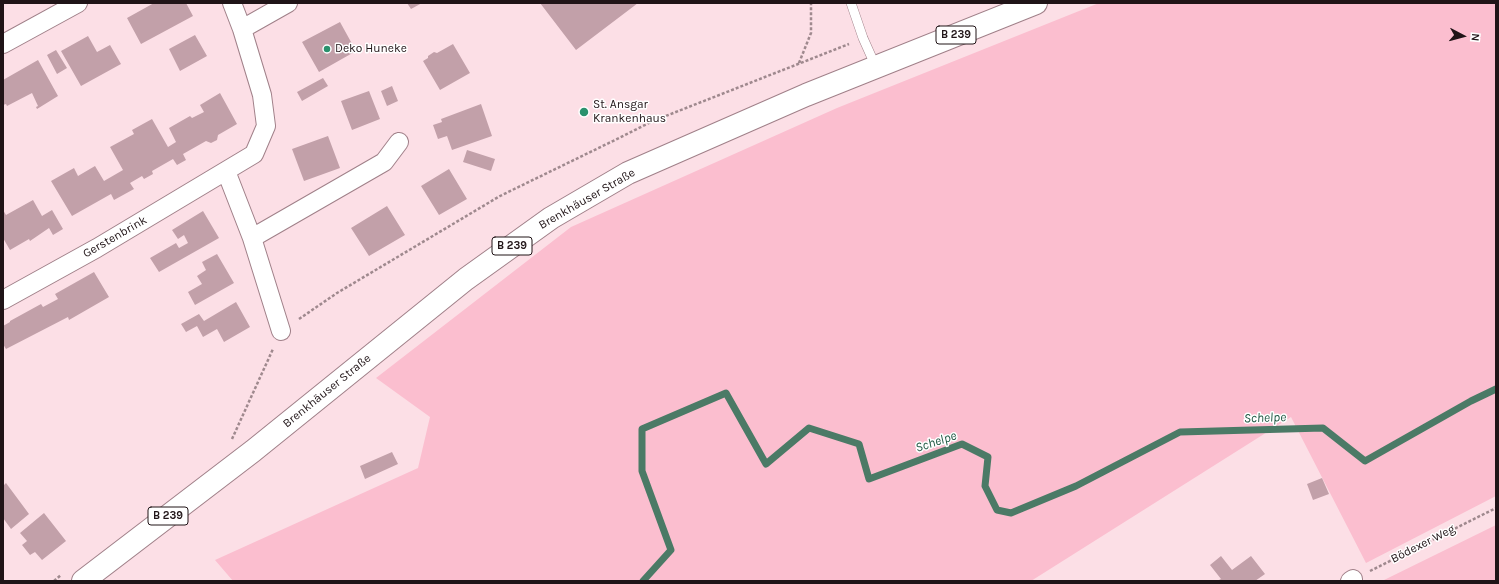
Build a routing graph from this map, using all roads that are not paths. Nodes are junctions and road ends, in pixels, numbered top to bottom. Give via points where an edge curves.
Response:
1 (78, 3) edge
2 (232, 3) edge
3 (288, 3) edge
4 (851, 3) edge
5 (1036, 3) edge
6 (242, 29) junction
7 (3, 44) edge
8 (876, 67) junction
9 (399, 142) dead end
10 (226, 171) junction
11 (252, 238) junction
12 (3, 300) edge
13 (281, 331) road end
14 (74, 576) edge

1 - 7 street
2 - 6 street, Gerstenbrink
3 - 6 street
4 - 8 lane
5 - 8 main road, Brenkhäuser Straße / B 239
6 - 10 street, Gerstenbrink via 262,95 266,126 254,154
8 - 14 main road, Brenkhäuser Straße / B 239 via 628,173 551,218 466,279 253,451
9 - 11 street via 384,162
10 - 11 street
10 - 12 street, Gerstenbrink via 97,248
11 - 13 street

